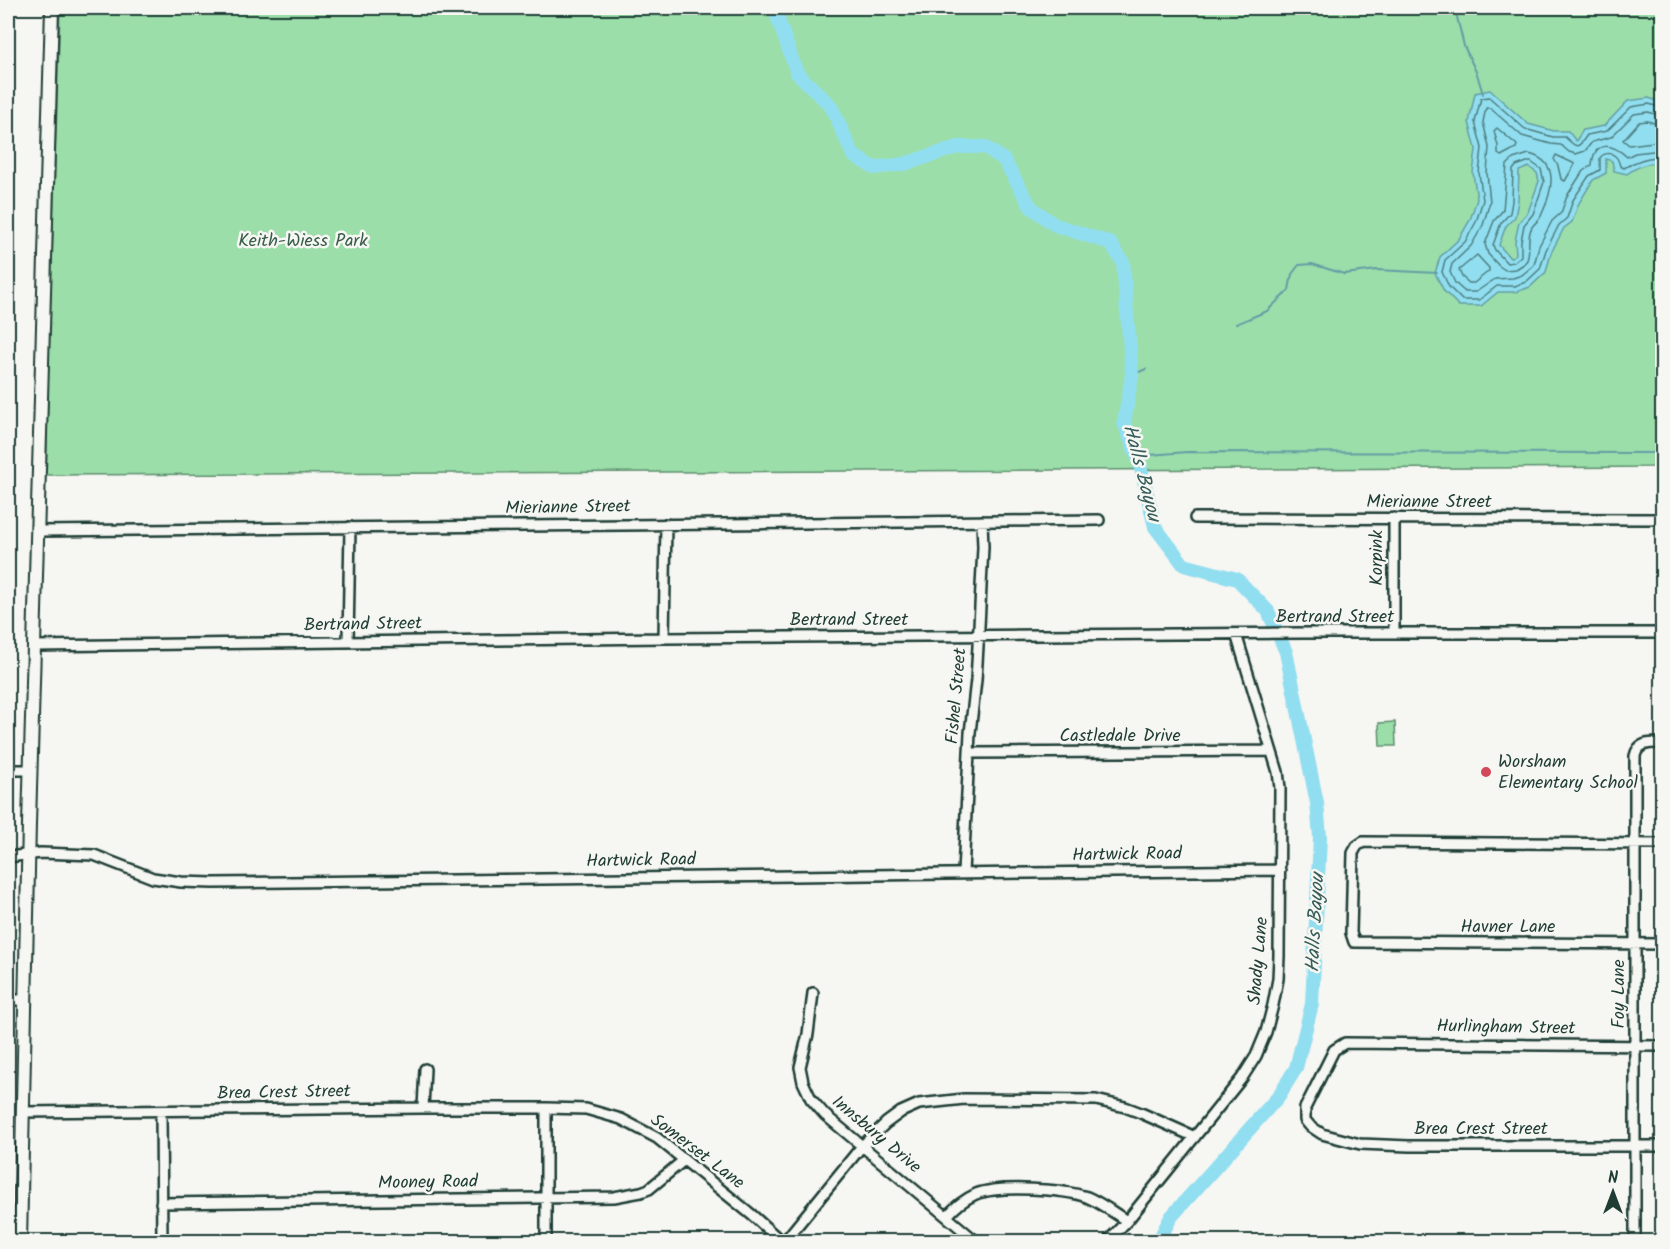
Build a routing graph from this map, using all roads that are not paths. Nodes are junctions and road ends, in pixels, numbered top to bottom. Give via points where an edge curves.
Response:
1 (52, 8) edge
2 (1195, 518) dead end
3 (1394, 519) junction
4 (1662, 519) edge
5 (1099, 520) dead end
6 (982, 521) junction
7 (666, 524) junction
8 (350, 527) junction
9 (39, 531) junction
10 (1240, 633) junction
11 (1394, 633) junction
12 (1662, 633) edge
13 (979, 636) junction
14 (664, 638) junction
15 (348, 642) junction
16 (35, 646) junction
17 (1662, 743) edge
18 (1271, 751) junction
19 (969, 753) junction
20 (8, 770) edge
21 (31, 770) junction
22 (1635, 844) junction
23 (1662, 844) edge
24 (29, 855) junction
25 (8, 857) edge
26 (1280, 870) junction
27 (963, 873) junction
28 (1635, 945) junction
29 (1662, 945) edge
30 (813, 993) dead end
31 (8, 1000) edge
32 (25, 1000) junction
33 (1635, 1046) junction
34 (1662, 1046) edge
35 (425, 1069) dead end
36 (423, 1108) junction
37 (546, 1108) junction
38 (160, 1111) junction
39 (23, 1112) junction
40 (1305, 1120) joint
41 (1195, 1137) junction
42 (862, 1146) junction
43 (1635, 1146) junction
44 (1662, 1146) edge
45 (684, 1160) junction
46 (546, 1198) junction
47 (161, 1203) junction
48 (947, 1216) junction
49 (1127, 1221) junction
50 (20, 1242) edge
51 (162, 1242) edge
52 (546, 1242) edge
53 (783, 1242) edge
54 (977, 1242) edge
55 (1107, 1242) edge
56 (1635, 1242) edge

1 - 9 main road
2 - 3 street, Mierianne Street
3 - 4 street, Mierianne Street
3 - 11 street, Korpink
5 - 6 street, Mierianne Street
6 - 7 street, Mierianne Street
6 - 13 street, Fishel Street
7 - 8 street, Mierianne Street
7 - 14 street
8 - 9 street, Mierianne Street
8 - 15 street
9 - 16 main road
10 - 11 street, Bertrand Street
10 - 13 street, Bertrand Street
10 - 18 street, Shady Lane
11 - 12 street, Bertrand Street
13 - 14 street, Bertrand Street
13 - 19 street, Fishel Street
14 - 15 street, Bertrand Street
15 - 16 street, Bertrand Street
16 - 21 main road
17 - 22 street, Foy Lane via 1645,743 1635,756
18 - 19 street, Castledale Drive
18 - 26 street, Shady Lane via 1280,788
19 - 27 street, Fishel Street
20 - 21 street
21 - 24 main road
22 - 23 street
22 - 28 street, Foy Lane
22 - 28 street, Havner Lane via 1360,844 1353,853 1351,933 1354,942
24 - 25 street, Hartwick Road
24 - 27 street, Hartwick Road via 94,855 153,878 181,882
24 - 32 main road
26 - 27 street, Hartwick Road
26 - 41 street, Shady Lane via 1278,979 1266,1032 1242,1078
28 - 29 street, Havner Lane
28 - 33 street, Foy Lane
30 - 42 street, Innsbury Drive via 801,1067 803,1082 811,1100
31 - 32 street
32 - 39 main road
33 - 34 street, Hurlingham Street
33 - 40 street, Hurlingham Street via 1342,1044 1334,1050 1308,1102
33 - 43 street, Foy Lane
35 - 36 street
36 - 37 street, Brea Crest Street
36 - 38 street, Brea Crest Street
37 - 45 street, Somerset Lane via 586,1109 621,1119 657,1138
37 - 46 street
38 - 39 street, Brea Crest Street
38 - 47 street
39 - 50 main road
40 - 43 street, Brea Crest Street via 1322,1134 1360,1144
41 - 42 street via 1106,1102 964,1099 910,1108 886,1123
41 - 49 street, Shady Lane
42 - 48 street, Innsbury Drive
42 - 53 street
43 - 44 street, Brea Crest Street
43 - 56 street, Foy Lane
45 - 46 street, Mooney Road via 641,1192 614,1197
45 - 53 street, Somerset Lane
46 - 47 street, Mooney Road
46 - 52 street
47 - 51 street
48 - 49 street via 977,1194 1036,1190 1088,1198
48 - 54 street, Innsbury Drive
49 - 55 street, Shady Lane

